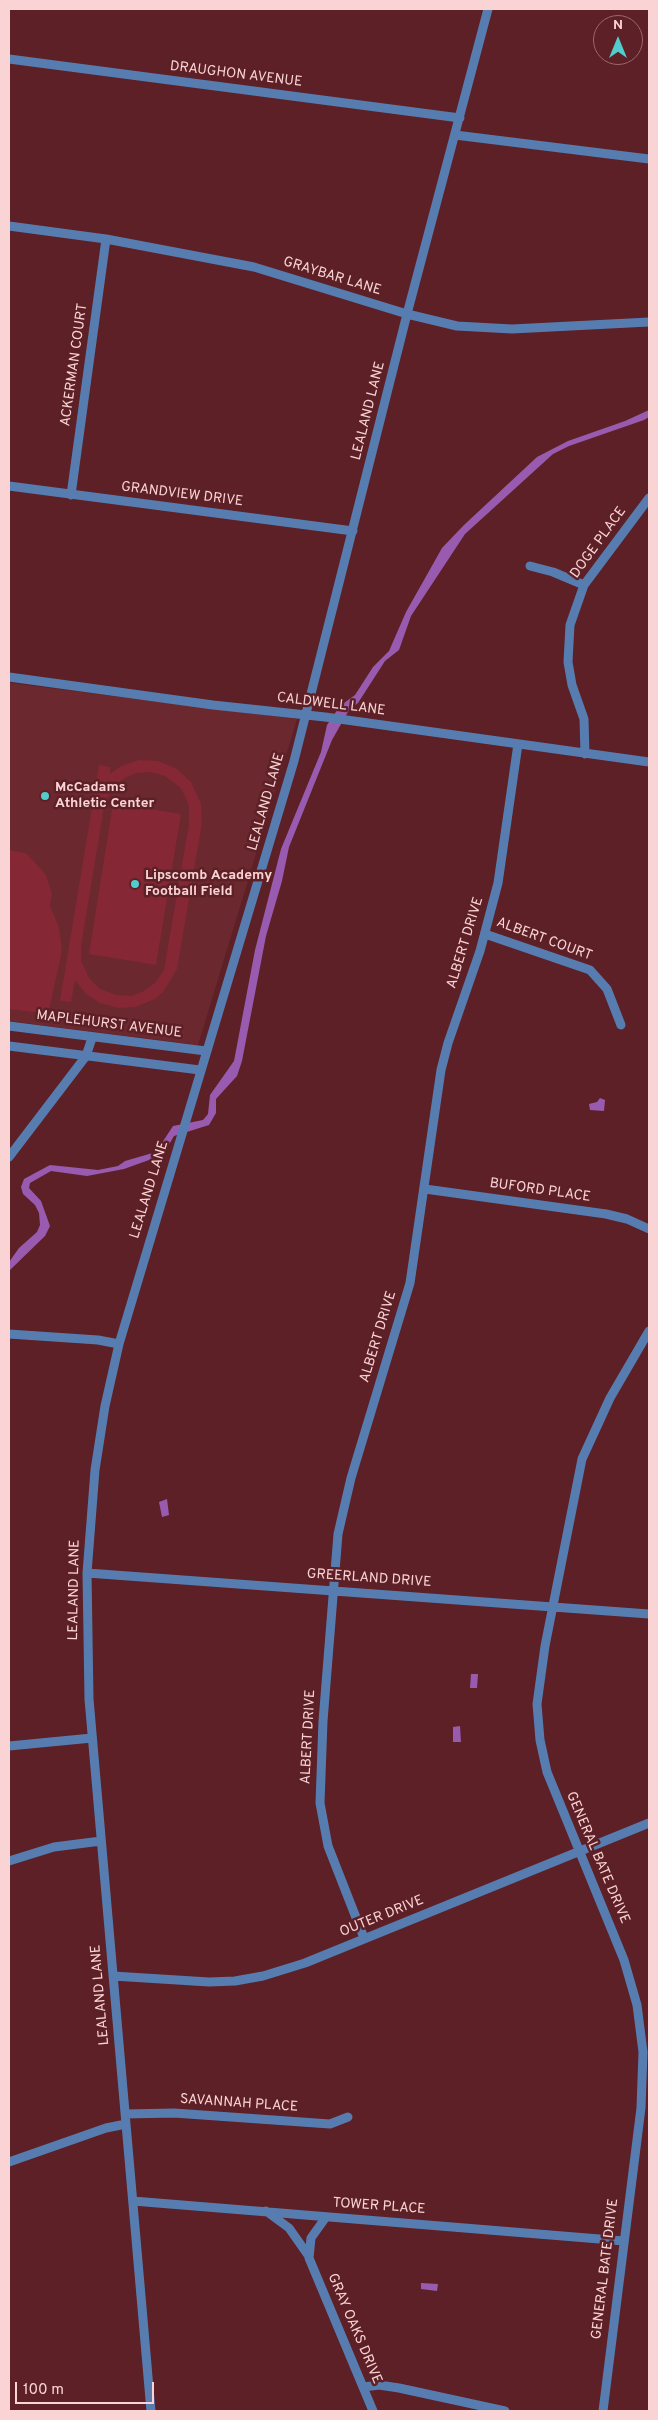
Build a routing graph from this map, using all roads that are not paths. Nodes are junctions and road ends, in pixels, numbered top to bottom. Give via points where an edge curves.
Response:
1 (488, 9) edge
2 (9, 60) edge
3 (460, 118) junction
4 (455, 135) junction
5 (649, 159) edge
6 (9, 226) edge
7 (106, 239) junction
8 (407, 314) junction
9 (649, 322) edge
10 (9, 486) edge
11 (71, 495) junction
12 (649, 498) edge
13 (353, 531) junction
14 (530, 566) dead end
15 (584, 584) junction
16 (9, 677) edge
17 (306, 715) junction
18 (518, 744) junction
19 (585, 754) junction
20 (649, 762) edge
21 (485, 934) junction
22 (621, 1025) dead end
23 (9, 1026) edge
24 (92, 1038) junction
25 (9, 1046) edge
26 (206, 1051) junction
27 (86, 1056) junction
28 (200, 1070) junction
29 (9, 1157) edge
30 (425, 1189) junction
31 (649, 1229) edge
32 (649, 1331) edge
33 (9, 1334) edge
34 (119, 1344) junction
35 (87, 1573) junction
36 (333, 1591) junction
37 (553, 1606) junction
38 (649, 1614) edge
39 (92, 1738) junction
40 (9, 1746) edge
41 (649, 1823) edge
42 (101, 1841) junction
43 (578, 1852) junction
44 (9, 1861) edge
45 (364, 1938) junction
46 (113, 1976) junction
47 (646, 2045) edge
48 (125, 2114) junction
49 (348, 2117) dead end
50 (126, 2124) junction
51 (9, 2162) edge
52 (133, 2201) junction
53 (264, 2210) junction
54 (326, 2217) junction
55 (624, 2241) junction
56 (309, 2258) junction
57 (364, 2387) junction
58 (151, 2411) edge
59 (373, 2411) edge
60 (505, 2411) edge
61 (603, 2411) edge

1 - 3 street, LEALAND LANE
2 - 3 street, DRAUGHON AVENUE
3 - 4 street, LEALAND LANE
4 - 5 street
4 - 8 street, LEALAND LANE
6 - 7 street, GRAYBAR LANE
7 - 8 street, GRAYBAR LANE via 254,267
7 - 11 street, ACKERMAN COURT
8 - 9 street, GRAYBAR LANE via 491,330
8 - 13 street, LEALAND LANE
10 - 11 street, GRANDVIEW DRIVE
11 - 13 street, GRANDVIEW DRIVE
12 - 15 street, DOGE PLACE
13 - 17 street, LEALAND LANE
14 - 15 street
15 - 19 street, DOGE PLACE via 570,625 568,649 570,673 584,719
16 - 17 street, CALDWELL LANE
17 - 18 street, CALDWELL LANE
17 - 26 street, LEALAND LANE
18 - 19 street, CALDWELL LANE
18 - 21 street, ALBERT DRIVE via 504,850
19 - 20 street, CALDWELL LANE
21 - 22 street, ALBERT COURT via 590,970 607,989
21 - 30 street, ALBERT DRIVE via 444,1057
23 - 24 street, MAPLEHURST AVENUE
24 - 26 street, MAPLEHURST AVENUE
24 - 27 street
25 - 27 street
26 - 28 street, LEALAND LANE
27 - 28 street
27 - 29 street
28 - 34 street, LEALAND LANE
30 - 31 street, BUFORD PLACE via 606,1214
30 - 36 street, ALBERT DRIVE via 410,1283 341,1514
32 - 37 street, GENERAL BATE DRIVE via 610,1398 586,1448
33 - 34 street
34 - 35 street, LEALAND LANE via 95,1470
35 - 36 street, GREERLAND DRIVE
35 - 39 street, LEALAND LANE
36 - 37 street, GREERLAND DRIVE
36 - 45 street, ALBERT DRIVE via 322,1729 320,1803 328,1846
37 - 38 street, GREERLAND DRIVE
37 - 43 street, GENERAL BATE DRIVE via 538,1694 540,1740 547,1772
39 - 40 street
39 - 42 street, LEALAND LANE
41 - 43 street, OUTER DRIVE
42 - 44 street via 54,1846
42 - 46 street, LEALAND LANE
43 - 45 street, OUTER DRIVE
43 - 47 street, GENERAL BATE DRIVE via 631,1981
45 - 46 street, OUTER DRIVE via 294,1967 251,1979 209,1982
46 - 48 street, LEALAND LANE
47 - 55 street, GENERAL BATE DRIVE
48 - 49 street, SAVANNAH PLACE via 174,2113 330,2124
48 - 50 street, LEALAND LANE
50 - 51 street
50 - 52 street, LEALAND LANE
52 - 53 street, TOWER PLACE
52 - 58 street, LEALAND LANE
53 - 54 street, TOWER PLACE
53 - 56 street, GRAY OAKS DRIVE via 294,2234
54 - 55 street, TOWER PLACE
54 - 56 street via 311,2238
55 - 61 street, GENERAL BATE DRIVE
56 - 57 street, GRAY OAKS DRIVE
57 - 59 street, GRAY OAKS DRIVE
57 - 60 street via 398,2388

